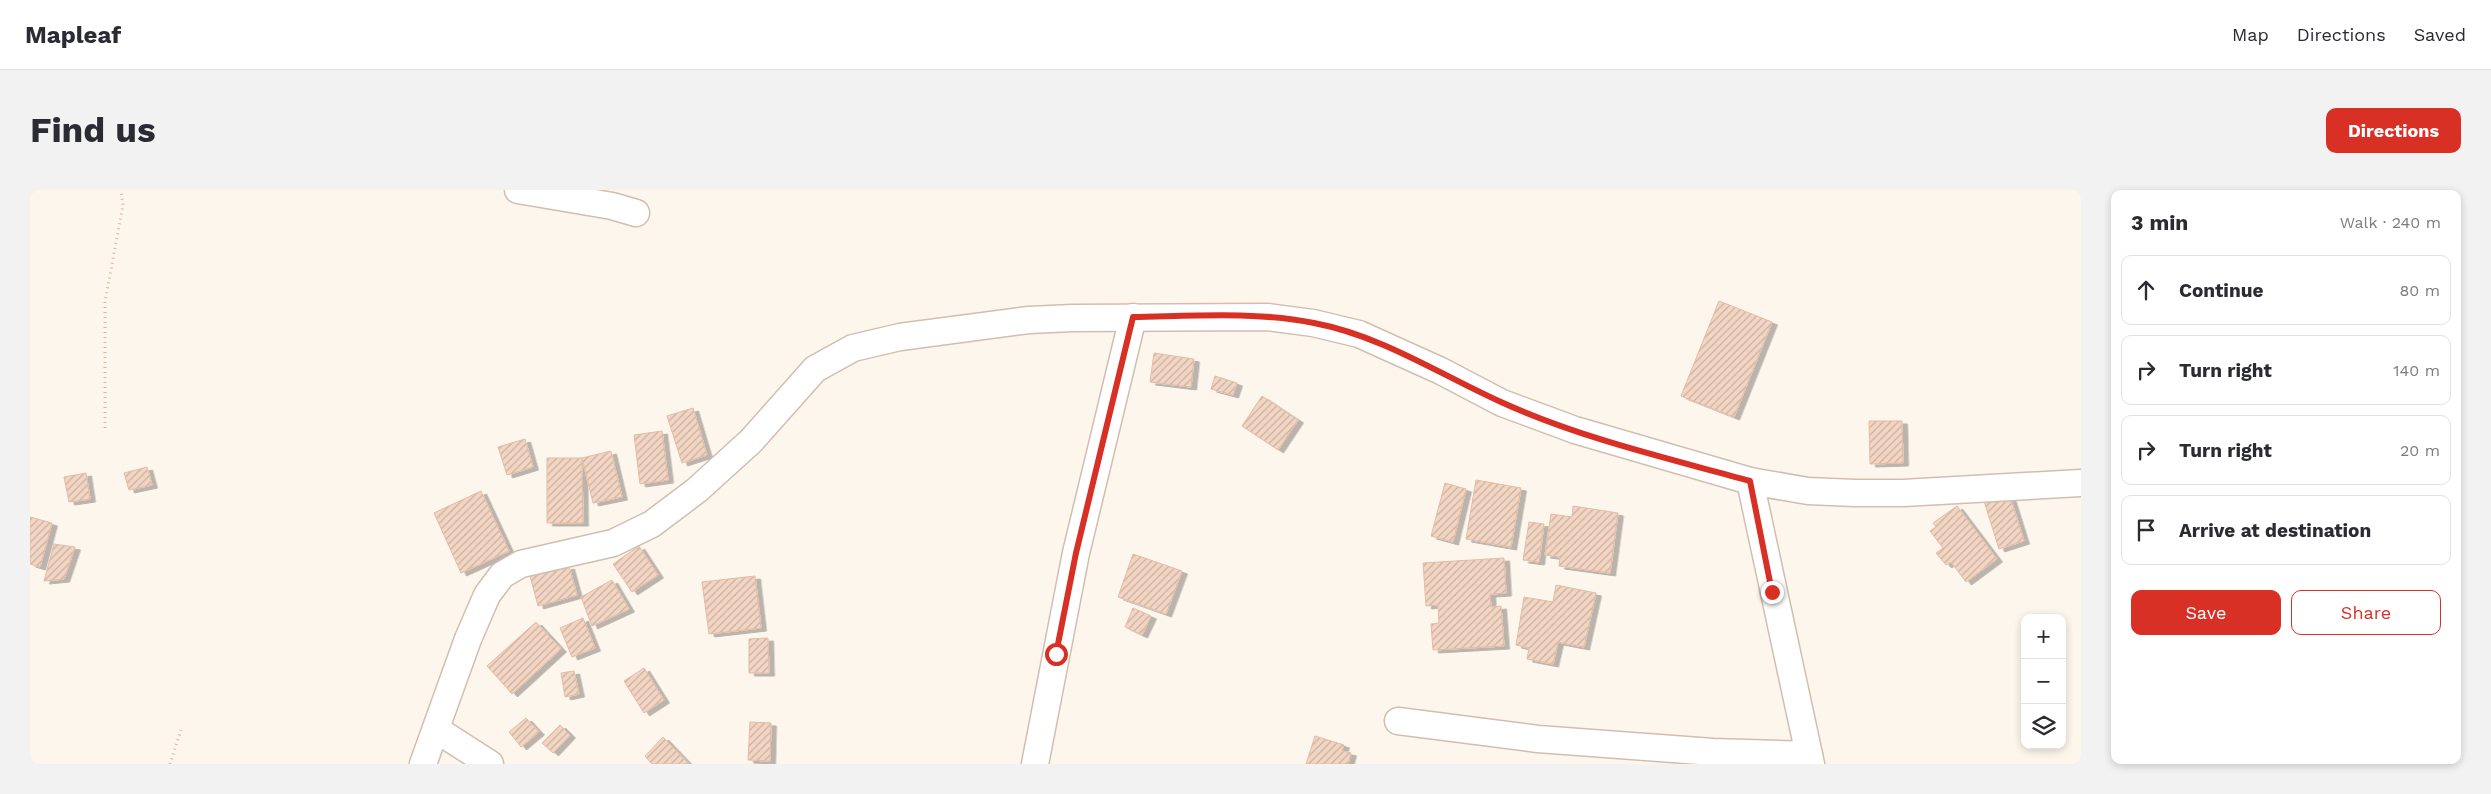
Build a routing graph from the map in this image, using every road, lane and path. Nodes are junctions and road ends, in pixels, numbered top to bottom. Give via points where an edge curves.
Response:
1 (121, 190) edge
2 (518, 190) edge
3 (636, 213) dead end
4 (1133, 317) junction
5 (105, 428) dead end
6 (1750, 481) junction
7 (2081, 483) edge
8 (1398, 721) dead end
9 (181, 730) dead end
10 (437, 730) junction
11 (1810, 760) edge
12 (170, 764) edge
13 (424, 764) edge
14 (490, 764) edge
15 (1035, 764) edge

1 - 5 path via 123,205 106,302
2 - 3 street
4 - 6 street via 1268,317 1313,322 1359,334 1502,403 1575,430
4 - 10 street via 1029,320 900,337 853,348 815,369 751,440 697,490 652,524 613,543 521,564 502,575 487,596 468,639
4 - 15 street via 1076,553
6 - 7 street via 1808,491 1855,493
6 - 11 street
8 - 11 street via 1538,739
9 - 12 path
10 - 13 street
10 - 14 street

